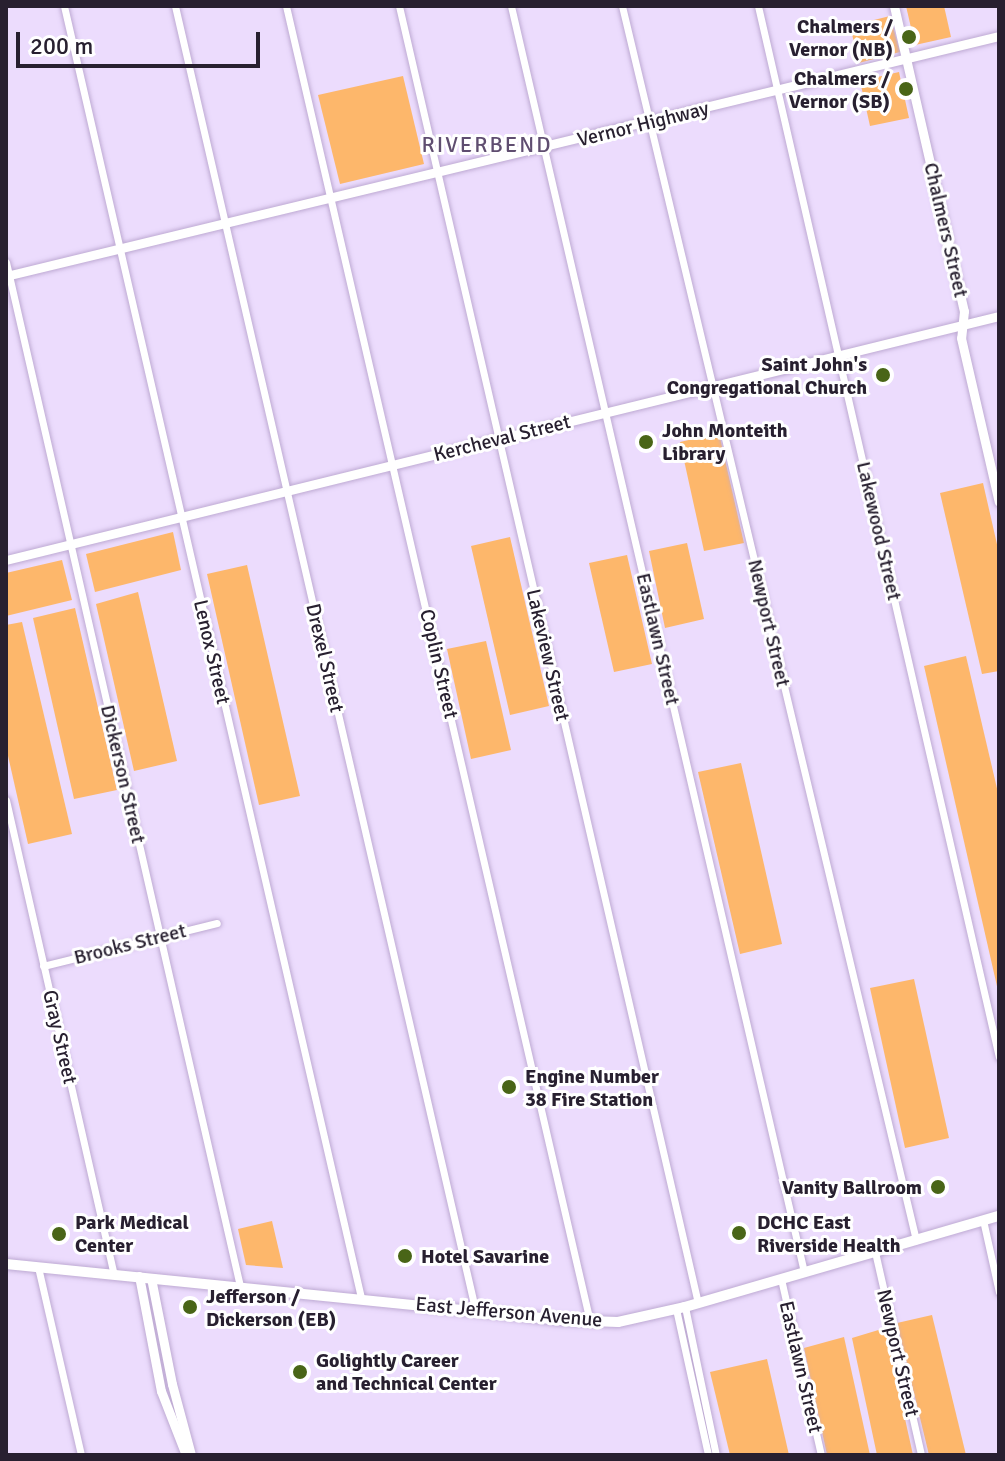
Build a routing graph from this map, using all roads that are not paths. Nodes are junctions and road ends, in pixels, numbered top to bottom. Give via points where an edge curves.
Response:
1 (64, 6) edge
2 (175, 6) edge
3 (286, 6) edge
4 (399, 6) edge
5 (511, 6) edge
6 (622, 6) edge
7 (758, 6) edge
8 (894, 6) edge
9 (999, 36) edge
10 (907, 59) junction
11 (778, 91) junction
12 (649, 122) junction
13 (543, 148) junction
14 (437, 173) junction
15 (331, 199) junction
16 (225, 224) junction
17 (119, 249) junction
18 (6, 262) edge
19 (8, 275) edge
20 (999, 316) edge
21 (963, 325) junction
22 (838, 356) junction
23 (713, 386) junction
24 (605, 413) junction
25 (498, 439) junction
26 (393, 465) junction
27 (286, 491) junction
28 (999, 502) edge
29 (181, 517) junction
30 (70, 544) junction
31 (6, 560) edge
32 (6, 800) edge
33 (217, 923) dead end
34 (160, 937) junction
35 (43, 966) junction
36 (999, 1057) edge
37 (999, 1216) edge
38 (983, 1220) junction
39 (916, 1240) junction
40 (875, 1252) junction
41 (6, 1264) edge
42 (38, 1267) junction
43 (804, 1272) junction
44 (114, 1274) junction
45 (139, 1276) junction
46 (151, 1278) junction
47 (781, 1279) junction
48 (240, 1286) junction
49 (999, 1292) edge
50 (361, 1298) junction
51 (698, 1303) junction
52 (681, 1308) junction
53 (475, 1309) junction
54 (590, 1322) junction
55 (81, 1455) edge
56 (188, 1455) edge
57 (708, 1455) edge
58 (716, 1455) edge
59 (821, 1455) edge
60 (921, 1455) edge

1 - 17 street, Lenox Street
2 - 16 street, Drexel Street
3 - 15 street, Coplin Street
4 - 14 street, Lakeview Street
5 - 13 street, Eastlawn Street
6 - 12 street, Newport Street
7 - 11 street, Lakewood Street
8 - 10 street, Chalmers Street
9 - 10 street, Vernor Highway
10 - 11 street, Vernor Highway
10 - 21 street, Chalmers Street
11 - 12 street, Vernor Highway
11 - 22 street, Lakewood Street
12 - 13 street, Vernor Highway
12 - 23 street, Newport Street
13 - 14 street, Vernor Highway
13 - 24 street, Eastlawn Street
14 - 15 street, Vernor Highway
14 - 25 street, Lakeview Street
15 - 16 street, Vernor Highway
15 - 26 street, Coplin Street
16 - 17 street, Vernor Highway
16 - 27 street, Drexel Street
17 - 19 street, Vernor Highway
17 - 29 street, Lenox Street
18 - 19 street, Dickerson Street
19 - 30 street, Dickerson Street
20 - 21 street, Kercheval Street
21 - 22 street, Kercheval Street
21 - 28 street, Chalmers Street via 961,338
22 - 23 street, Kercheval Street
22 - 36 street, Lakewood Street
23 - 24 street, Kercheval Street
23 - 39 street, Newport Street
24 - 25 street, Kercheval Street
24 - 43 street, Eastlawn Street
25 - 26 street, Kercheval Street
25 - 51 street, Lakeview Street
26 - 27 street, Kercheval Street
26 - 54 street, Coplin Street
27 - 29 street, Kercheval Street
27 - 53 street, Drexel Street
29 - 30 street, Kercheval Street
29 - 50 street, Lenox Street
30 - 31 street, Kercheval Street
30 - 34 street, Dickerson Street
32 - 35 street, Gray Street
33 - 34 street, Brooks Street
34 - 35 street, Brooks Street
34 - 48 street, Dickerson Street
35 - 44 street, Gray Street
37 - 38 main road, East Jefferson Avenue
38 - 39 main road, East Jefferson Avenue
38 - 49 street
39 - 40 main road, East Jefferson Avenue
40 - 43 main road, East Jefferson Avenue
40 - 60 street, Newport Street
41 - 42 main road, East Jefferson Avenue
42 - 44 main road, East Jefferson Avenue
42 - 55 street
43 - 47 main road, East Jefferson Avenue
44 - 45 main road, East Jefferson Avenue
45 - 46 main road, East Jefferson Avenue
45 - 56 street via 161,1391
46 - 48 main road, East Jefferson Avenue
46 - 56 street
47 - 51 main road, East Jefferson Avenue
47 - 59 street, Eastlawn Street
48 - 50 main road, East Jefferson Avenue
50 - 53 main road, East Jefferson Avenue
51 - 52 main road, East Jefferson Avenue
52 - 54 main road, East Jefferson Avenue via 634,1320
52 - 57 street
52 - 58 street
53 - 54 main road, East Jefferson Avenue

